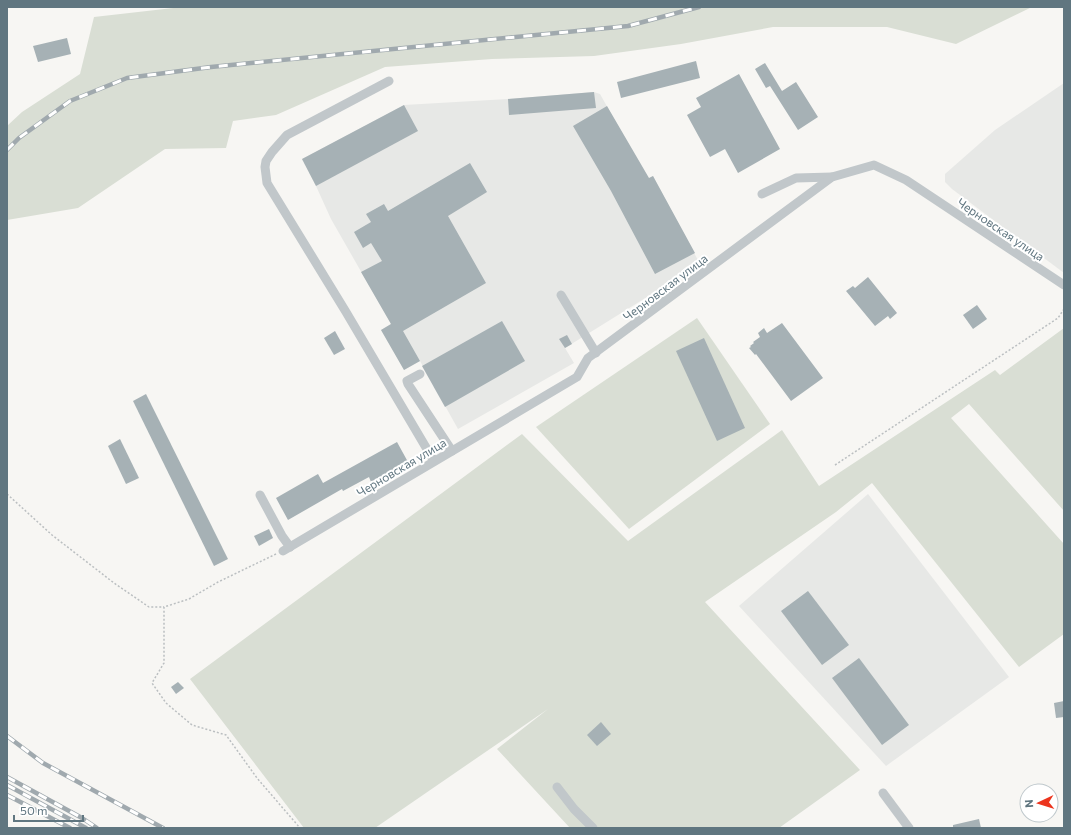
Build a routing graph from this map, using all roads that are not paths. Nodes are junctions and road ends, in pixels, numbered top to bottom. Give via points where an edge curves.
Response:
1 (389, 81) dead end
2 (832, 177) junction
3 (762, 194) dead end
4 (1064, 285) edge
5 (561, 294) dead end
6 (596, 353) junction
7 (420, 374) dead end
8 (452, 451) junction
9 (434, 461) junction
10 (260, 495) dead end
11 (557, 787) dead end
12 (883, 793) dead end
13 (593, 828) edge
14 (909, 828) edge

1 - 9 street via 287,135 272,152 265,167 267,183
2 - 3 street via 796,178
2 - 4 street, Черновская улица via 874,165 906,180
2 - 6 street, Черновская улица
5 - 6 street
6 - 8 street, Черновская улица via 588,358 577,377
7 - 8 street via 407,381 408,384
8 - 9 street, Черновская улица
9 - 10 street, Черновская улица via 286,549 282,536
11 - 13 street
12 - 14 street

